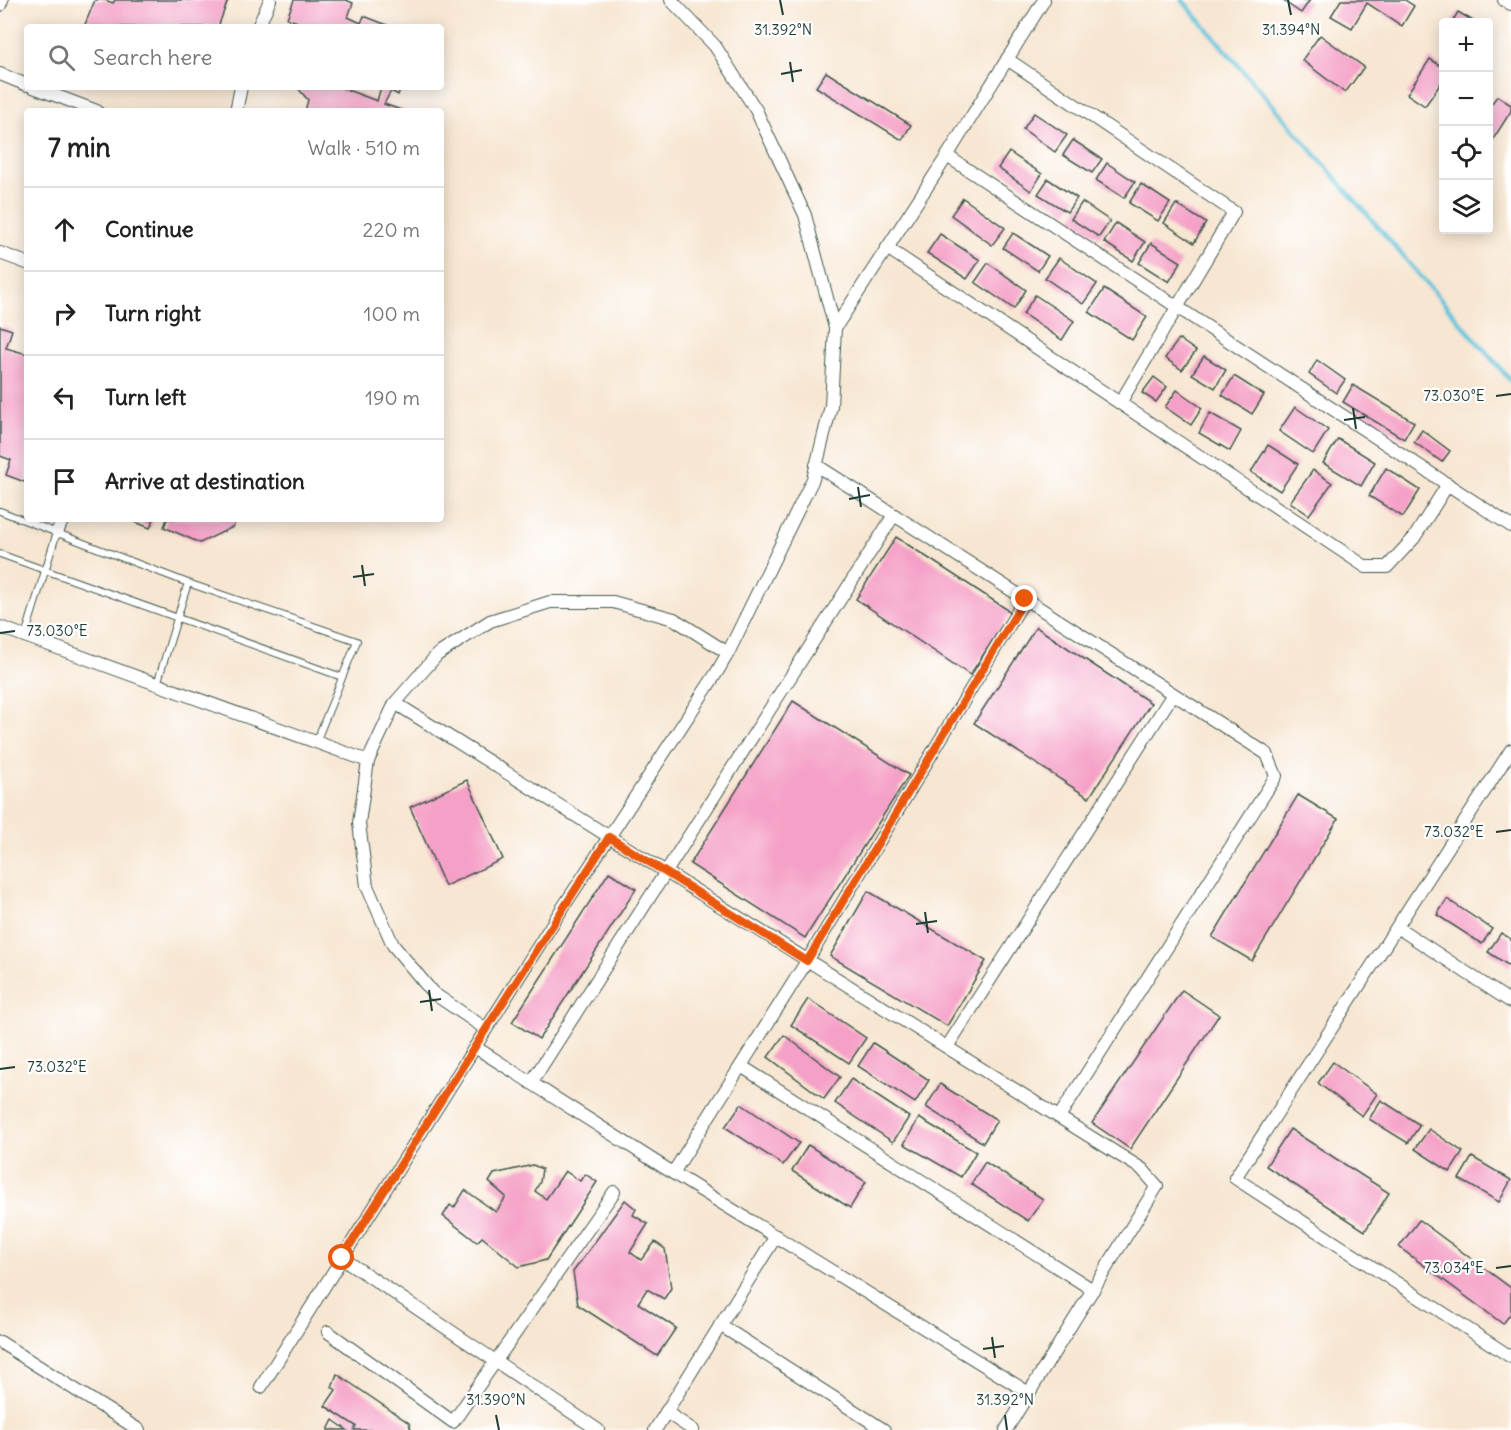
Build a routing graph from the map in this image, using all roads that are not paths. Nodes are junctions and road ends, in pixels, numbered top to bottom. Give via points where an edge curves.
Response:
1 (2, 0) edge
2 (270, 0) edge
3 (670, 0) edge
4 (1044, 0) edge
5 (1504, 0) edge
6 (1511, 4) edge
7 (0, 5) edge
8 (259, 24) edge
9 (1007, 59) junction
10 (0, 74) edge
11 (24, 84) edge
12 (41, 90) edge
13 (240, 90) edge
14 (89, 108) edge
15 (237, 108) edge
16 (947, 156) junction
17 (887, 248) junction
18 (0, 253) edge
19 (24, 262) edge
20 (1177, 307) junction
21 (835, 328) junction
22 (1120, 403) junction
23 (816, 465) junction
24 (1448, 484) junction
25 (0, 511) edge
26 (894, 515) junction
27 (24, 520) edge
28 (30, 522) edge
29 (62, 522) edge
30 (1511, 525) edge
31 (57, 532) junction
32 (0, 554) edge
33 (45, 570) junction
34 (188, 583) junction
35 (1025, 599) junction
36 (177, 618) junction
37 (0, 627) edge
38 (25, 636) junction
39 (728, 652) junction
40 (342, 677) junction
41 (157, 684) junction
42 (1173, 694) junction
43 (395, 703) junction
44 (316, 742) junction
45 (1511, 750) edge
46 (368, 761) junction
47 (609, 837) junction
48 (665, 872) junction
49 (1397, 927) junction
50 (807, 961) junction
51 (1511, 1002) edge
52 (486, 1029) junction
53 (475, 1047) junction
54 (946, 1047) junction
55 (741, 1066) junction
56 (531, 1083) junction
57 (1059, 1117) junction
58 (673, 1173) junction
59 (614, 1192) dead end
60 (776, 1236) junction
61 (342, 1258) junction
62 (1093, 1290) junction
63 (720, 1325) junction
64 (328, 1332) dead end
65 (0, 1342) edge
66 (1511, 1357) edge
67 (495, 1361) junction
68 (261, 1387) dead end
69 (1029, 1393) junction
70 (666, 1412) junction
71 (457, 1426) edge
72 (139, 1430) edge
73 (598, 1430) edge
74 (655, 1430) edge
75 (693, 1430) edge
76 (884, 1430) edge
77 (1006, 1430) edge

1 - 7 street
2 - 8 street
3 - 21 street via 714,46 756,111 805,215
4 - 9 street
5 - 6 street
9 - 16 street
9 - 20 street via 1234,212
10 - 11 street
12 - 14 street
13 - 15 street
16 - 17 street
16 - 20 street
17 - 21 street
17 - 22 street
18 - 19 street
20 - 22 street
20 - 24 street
21 - 23 street via 831,406
22 - 24 street via 1366,567 1387,567 1414,538
23 - 26 street
23 - 39 street
24 - 30 street
25 - 27 lane
26 - 35 street
26 - 48 street
28 - 31 lane
29 - 31 street
31 - 33 lane
31 - 34 lane
32 - 33 lane
33 - 36 lane
33 - 38 lane
34 - 36 lane
34 - 40 lane via 357,641
35 - 42 street
35 - 50 street
36 - 40 lane
36 - 41 lane
37 - 38 street
38 - 41 street
39 - 43 street via 674,619 644,610 613,602 550,602 489,621 436,655
39 - 47 street
40 - 44 lane
41 - 44 street
42 - 54 street
42 - 57 street via 1268,754 1276,776
43 - 46 street
43 - 47 street
44 - 46 street
45 - 49 street
46 - 52 street via 359,823 367,886 380,916 393,945 434,993
47 - 48 street
47 - 52 street
48 - 50 street
48 - 56 street
49 - 51 street
49 - 66 street via 1235,1178
50 - 54 street
50 - 55 street
52 - 53 street
53 - 56 street
53 - 61 street
54 - 57 street
55 - 58 street
55 - 62 street
56 - 58 street
57 - 62 street via 1142,1169 1157,1186
58 - 60 street
59 - 67 street
60 - 63 street
60 - 69 street
61 - 67 street
61 - 68 street
62 - 69 street
63 - 70 street
63 - 76 street
64 - 71 street
65 - 72 street
67 - 71 street
67 - 73 street
69 - 77 street
70 - 74 street
70 - 75 street

